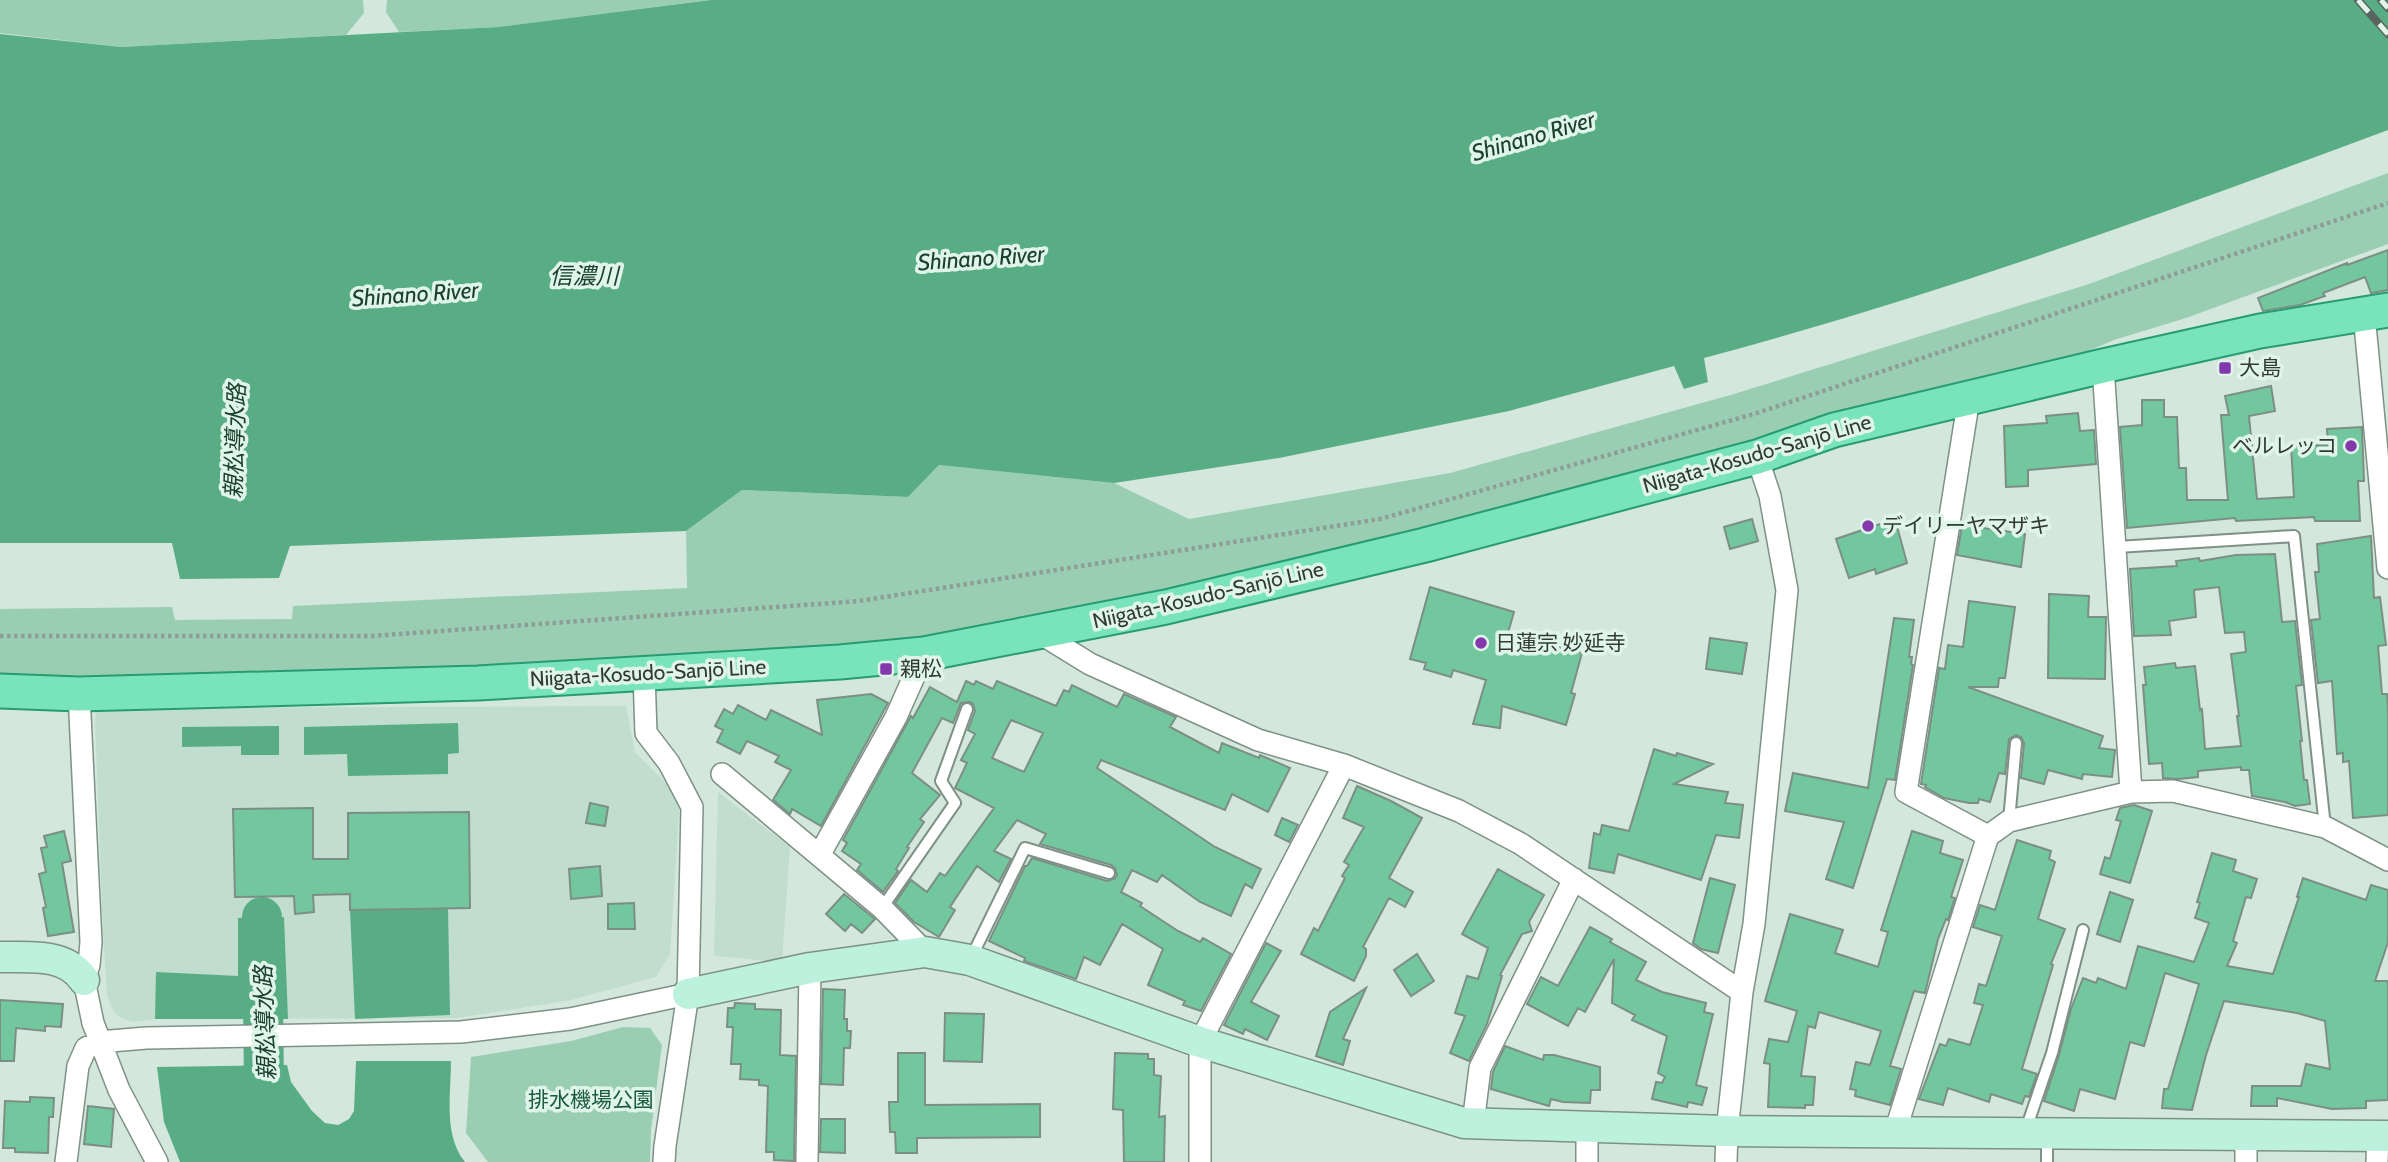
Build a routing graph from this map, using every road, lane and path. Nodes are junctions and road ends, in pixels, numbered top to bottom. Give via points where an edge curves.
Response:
1 (2388, 203) edge
2 (2376, 312) edge
3 (2104, 366) junction
4 (1969, 398) junction
5 (1757, 457) junction
6 (2117, 547) junction
7 (2388, 568) edge
8 (1038, 632) junction
9 (0, 636) edge
10 (925, 654) junction
11 (644, 674) junction
12 (0, 691) edge
13 (79, 694) junction
14 (967, 709) dead end
15 (2016, 743) dead end
16 (1344, 765) junction
17 (722, 774) dead end
18 (2131, 792) junction
19 (2009, 821) junction
20 (2325, 827) junction
21 (1988, 836) junction
22 (820, 854) junction
23 (2388, 860) edge
24 (1109, 873) dead end
25 (1574, 880) junction
26 (882, 908) junction
27 (2083, 930) dead end
28 (925, 952) junction
29 (0, 957) edge
30 (970, 960) junction
31 (810, 968) junction
32 (83, 980) junction
33 (1742, 992) junction
34 (688, 993) junction
35 (99, 1042) junction
36 (1200, 1042) junction
37 (1473, 1124) junction
38 (1587, 1127) junction
39 (1727, 1131) junction
40 (1895, 1132) junction
41 (2040, 1142) edge
42 (2381, 1145) edge
43 (2246, 1148) edge
44 (66, 1162) edge
45 (157, 1162) edge
46 (664, 1162) edge
47 (807, 1162) edge
48 (1200, 1162) edge
49 (1587, 1162) edge
50 (1726, 1162) edge

1 - 9 path via 1754,414 1380,519 859,601 370,636
2 - 3 main road, Niigata-Kosudo-Sanjō Line via 2260,331
2 - 7 street
3 - 4 main road, Niigata-Kosudo-Sanjō Line
3 - 6 street
4 - 5 main road, Niigata-Kosudo-Sanjō Line via 1834,430
4 - 21 street via 1906,792
5 - 8 main road, Niigata-Kosudo-Sanjō Line via 1425,545 1166,607
5 - 33 street via 1770,496 1787,590 1754,925
6 - 18 street
6 - 20 lane via 2294,537
8 - 10 main road, Niigata-Kosudo-Sanjō Line
8 - 16 street via 1090,664 1258,740
10 - 11 main road, Niigata-Kosudo-Sanjō Line
10 - 22 street via 896,717
11 - 13 main road, Niigata-Kosudo-Sanjō Line
11 - 34 street via 646,733 669,762 692,807
12 - 13 main road, Niigata-Kosudo-Sanjō Line
13 - 32 street via 91,942
14 - 26 lane via 941,781 955,803
15 - 19 lane
16 - 25 street via 1459,811 1521,844
16 - 36 street
17 - 22 street
18 - 19 street
18 - 20 street via 2173,791
19 - 21 street
20 - 23 street
21 - 40 street
22 - 26 street
24 - 30 lane via 1025,848
25 - 33 street
25 - 37 street via 1480,1068
26 - 28 street
27 - 41 lane via 2052,1053
28 - 30 street
28 - 31 street
29 - 32 street via 65,962
30 - 36 street
31 - 34 street
31 - 47 street
32 - 35 street
33 - 39 street
34 - 35 street via 570,1019 461,1032
34 - 46 street
35 - 44 street via 86,1048 78,1066
35 - 45 street
36 - 37 street
36 - 48 street
37 - 38 street
38 - 39 street
38 - 49 street
39 - 40 street
39 - 50 street
40 - 41 street
41 - 43 street
42 - 43 street

